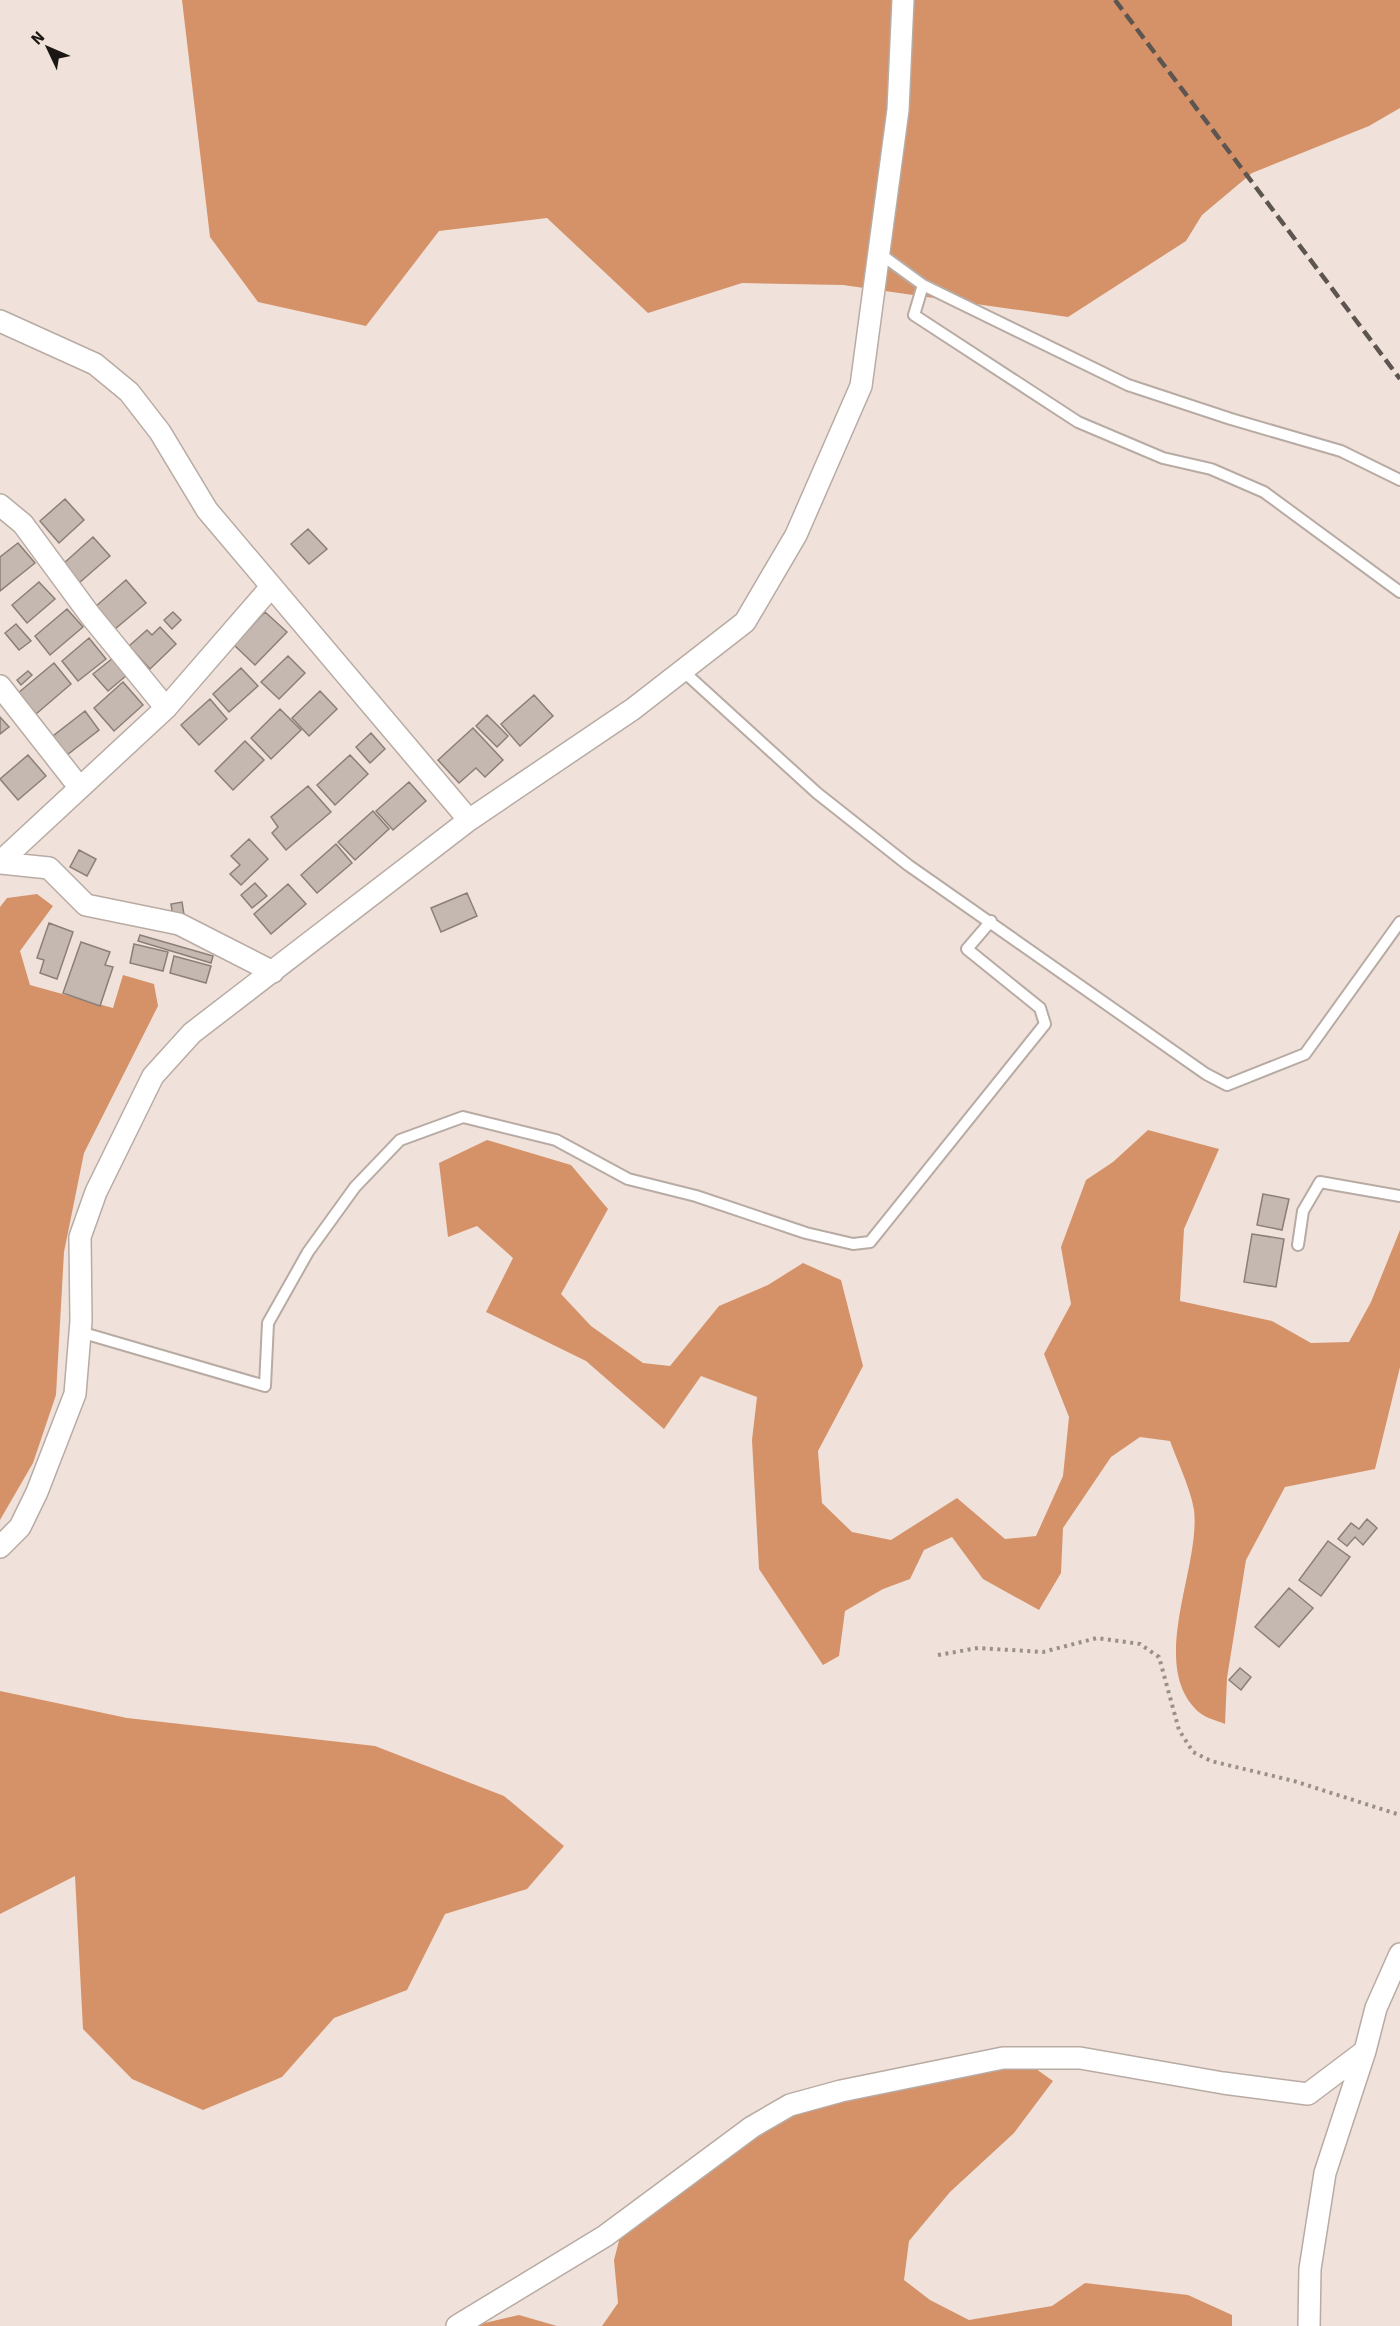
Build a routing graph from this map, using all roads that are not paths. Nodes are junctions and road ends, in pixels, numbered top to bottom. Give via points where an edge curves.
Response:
1 (903, 0) edge
2 (879, 254) junction
3 (923, 285) junction
4 (0, 321) edge
5 (1400, 480) edge
6 (0, 505) edge
7 (271, 587) junction
8 (1400, 592) edge
9 (683, 671) junction
10 (0, 686) edge
11 (166, 708) junction
12 (80, 788) junction
13 (470, 820) junction
14 (0, 862) edge
15 (991, 921) junction
16 (1400, 922) edge
17 (273, 972) junction
18 (1400, 1196) edge
19 (1298, 1245) dead end
20 (80, 1332) junction
21 (0, 1547) edge
22 (1400, 1954) edge
23 (1365, 2051) junction
24 (457, 2326) edge
25 (1309, 2326) edge

1 - 2 street via 898,110
2 - 3 lane
2 - 9 street via 861,386 796,535 745,622
3 - 5 lane via 1128,385 1341,451
3 - 8 lane via 914,315 1078,423 1163,458 1211,469 1264,492
4 - 7 street via 95,364 129,392 160,432 207,510
6 - 11 street via 22,524
7 - 11 street
7 - 13 street
9 - 13 street via 633,710
9 - 15 lane via 817,793 908,865
10 - 12 street
11 - 12 street
12 - 14 street
13 - 17 street
14 - 17 street via 49,868 86,905 178,924
15 - 16 lane via 1227,1085 1305,1054
15 - 20 lane via 967,949 1040,1008 1045,1024 870,1242 853,1244 806,1233 696,1196 628,1179 555,1140 463,1118 400,1140 356,1187 308,1252 268,1323 266,1386
17 - 20 street via 192,1033 153,1076 96,1192 80,1237
18 - 19 lane via 1320,1182 1303,1211
20 - 21 street via 75,1394 56,1448 20,1527
22 - 23 street via 1376,2008
23 - 24 street via 1308,2094 1080,2058 1003,2058 891,2079 790,2105 752,2127 605,2236
23 - 25 street via 1325,2173 1310,2269

